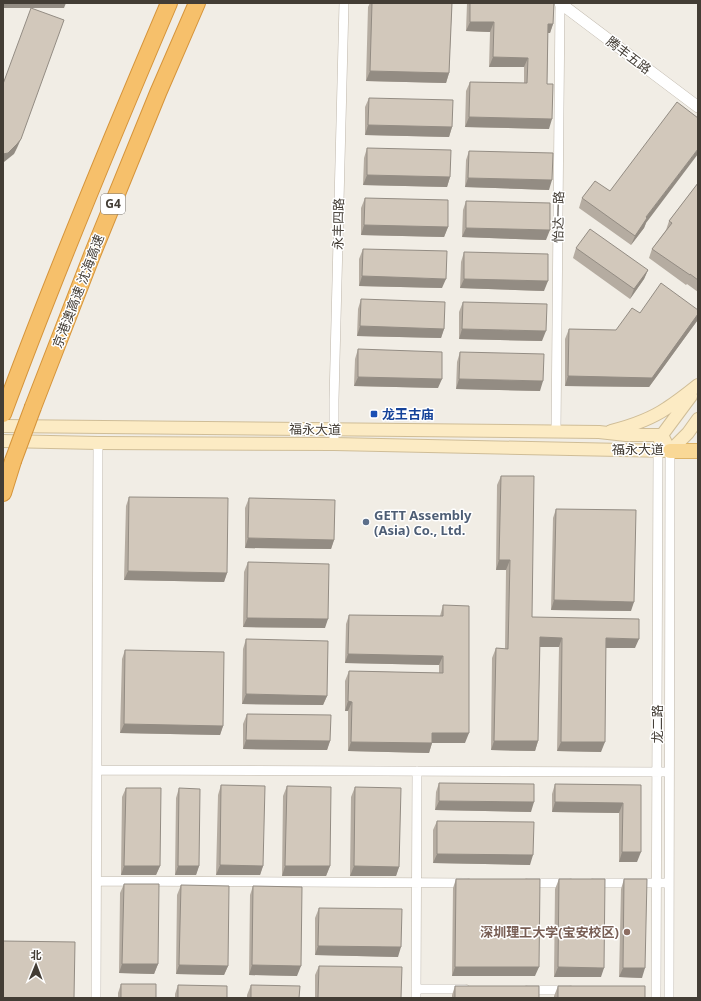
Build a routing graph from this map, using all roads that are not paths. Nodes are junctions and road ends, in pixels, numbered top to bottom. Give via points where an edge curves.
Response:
1 (169, 3) edge
2 (197, 3) edge
3 (344, 3) edge
4 (560, 3) edge
5 (698, 108) edge
6 (698, 386) edge
7 (5, 410) edge
8 (698, 419) edge
9 (3, 426) edge
10 (334, 430) junction
11 (556, 431) junction
12 (599, 432) junction
13 (662, 435) junction
14 (3, 441) edge
15 (98, 443) junction
16 (334, 444) junction
17 (664, 450) junction
18 (698, 451) edge
19 (3, 493) edge
20 (97, 770) junction
21 (417, 771) junction
22 (657, 772) junction
23 (669, 772) junction
24 (96, 881) junction
25 (417, 882) junction
26 (473, 883) edge
27 (521, 883) edge
28 (656, 883) junction
29 (669, 883) junction
30 (472, 989) edge
31 (520, 990) edge
32 (576, 990) edge
33 (653, 993) edge
34 (416, 994) edge
35 (96, 998) edge
36 (669, 998) edge

1 - 7 highway, 京港澳高速 沈海高速 / G4 via 72,237
2 - 19 highway, 京港澳高速 沈海高速 / G4, bridge via 89,262
3 - 10 street, 永丰四路
4 - 5 street, 腾丰五路
4 - 11 street, 怡达一路
6 - 12 main road via 649,418 618,429
6 - 13 main road
8 - 17 main road via 688,433
9 - 10 main road, 福永大道
10 - 11 main road, 福永大道
10 - 16 street, 永丰四路
11 - 12 main road, 福永大道
12 - 13 main road, 福永大道
13 - 17 main road, 福永大道
14 - 15 main road, 福永大道
15 - 16 main road, 福永大道
15 - 20 street
16 - 17 main road, 福永大道
17 - 18 main road
17 - 22 street, 龙二路
17 - 23 street, 龙二路
20 - 21 street
20 - 24 street
21 - 22 street
21 - 25 street
22 - 23 street
22 - 28 street, 龙二路
23 - 29 street, 龙二路
24 - 25 street
24 - 35 street
25 - 26 street
25 - 34 street
27 - 28 street
28 - 29 street
28 - 33 street, 龙二路
29 - 36 street, 龙二路
30 - 34 street
31 - 32 street

